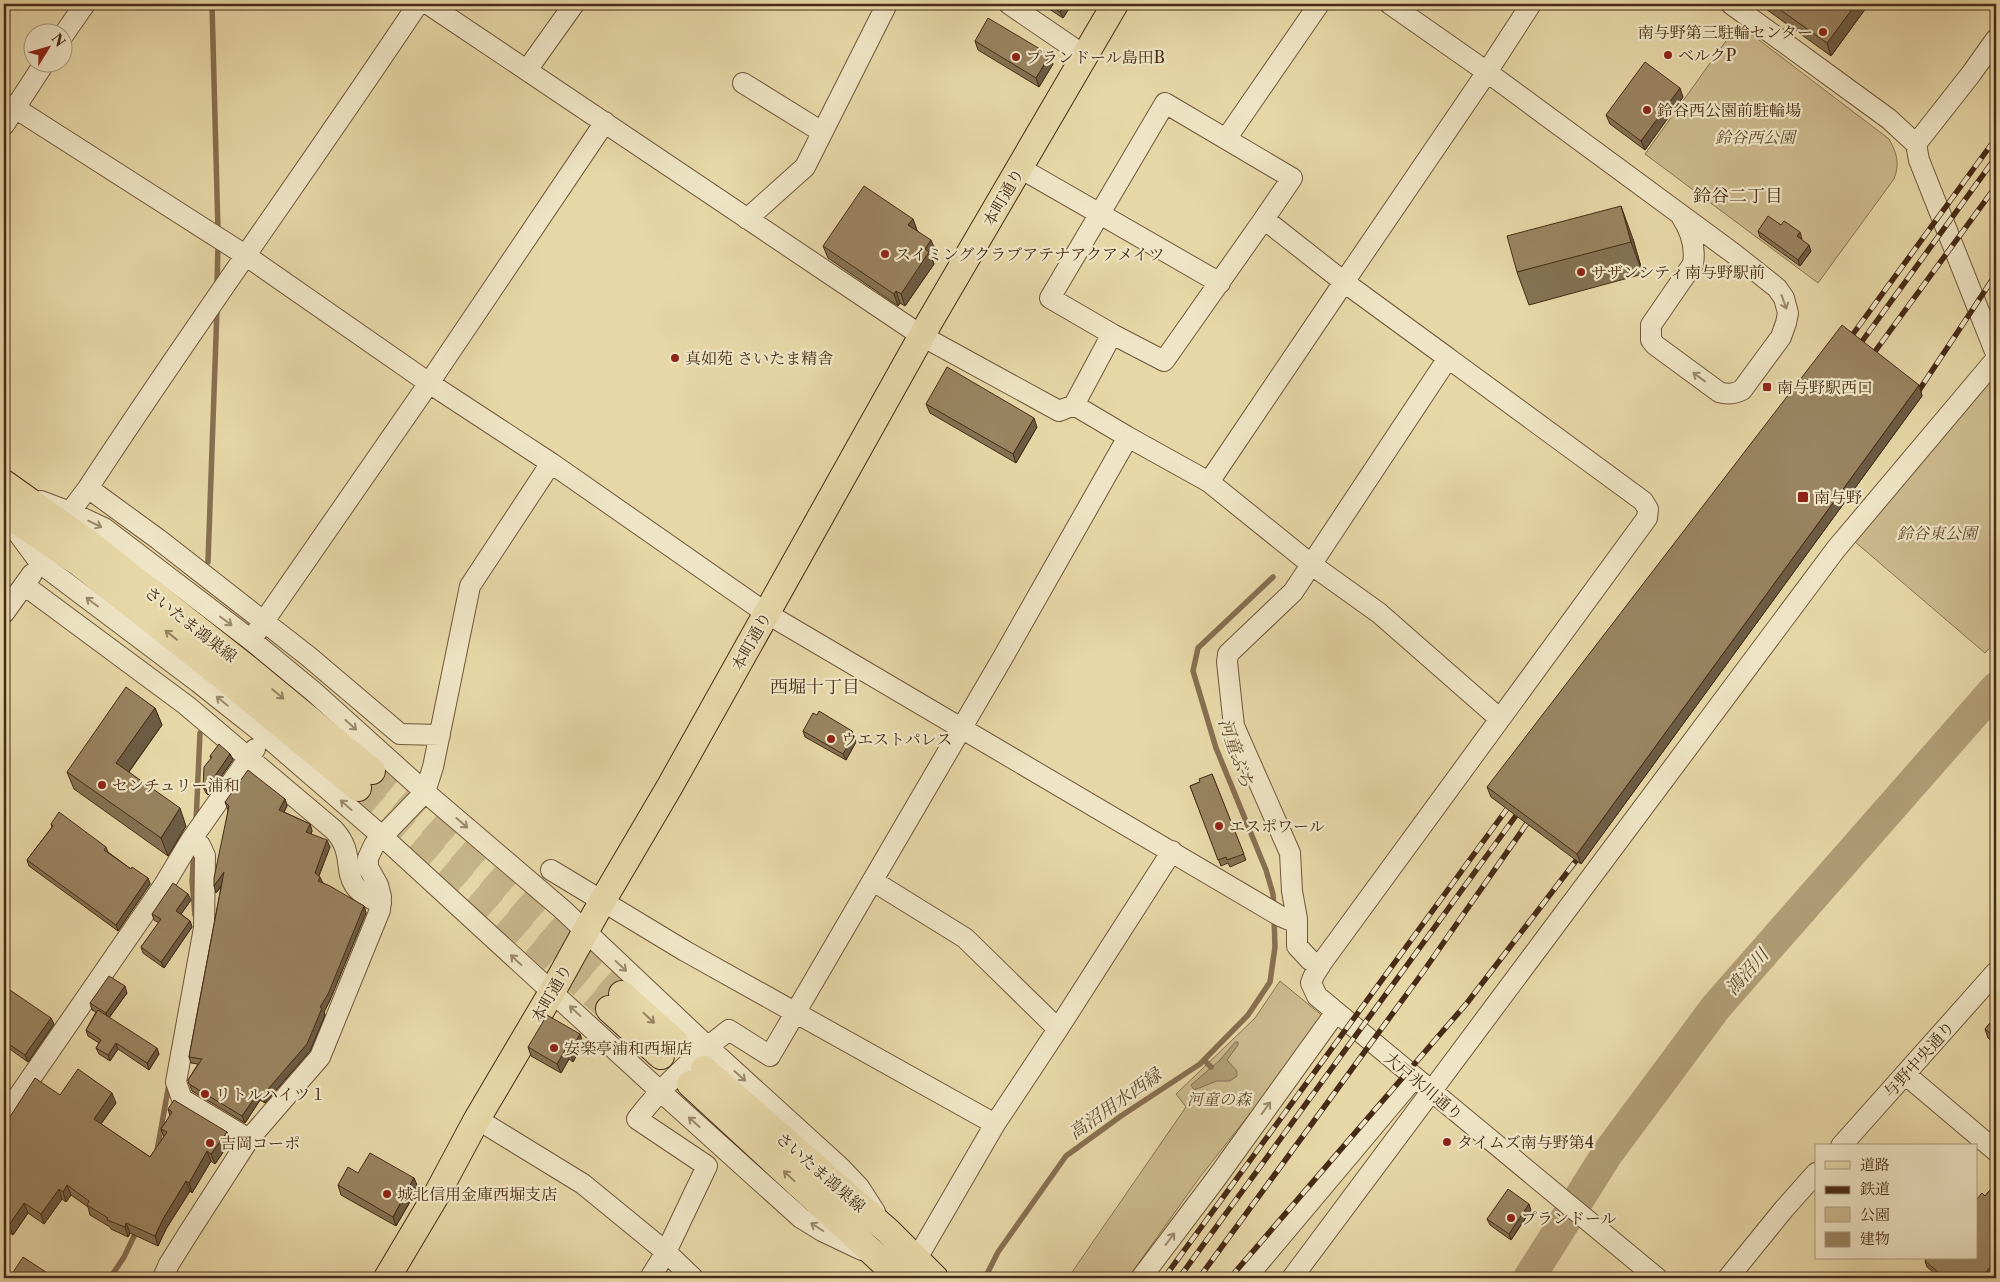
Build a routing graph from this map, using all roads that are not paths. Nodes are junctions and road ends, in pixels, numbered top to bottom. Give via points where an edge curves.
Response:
1 (85, 4) edge
2 (418, 4) edge
3 (428, 4) edge
4 (574, 4) edge
5 (887, 4) edge
6 (1009, 4) edge
7 (1115, 4) edge
8 (1319, 4) edge
9 (1390, 4) edge
10 (1531, 4) edge
11 (1732, 4) edge
12 (72, 23) edge
13 (1996, 39) edge
14 (1085, 56) junction
15 (527, 70) junction
16 (38, 72) edge
17 (1486, 72) junction
18 (743, 83) dead end
19 (10, 106) edge
20 (605, 122) junction
21 (4, 125) edge
22 (822, 132) junction
23 (1226, 139) junction
24 (1916, 144) junction
25 (1020, 168) junction
26 (1099, 214) junction
27 (1681, 216) junction
28 (748, 219) junction
29 (1264, 219) junction
30 (1733, 253) junction
31 (245, 255) junction
32 (1693, 264) junction
33 (1344, 282) junction
34 (1220, 283) junction
35 (1112, 334) junction
36 (922, 336) junction
37 (1996, 354) edge
38 (1448, 358) junction
39 (1996, 359) edge
40 (429, 382) junction
41 (1074, 405) junction
42 (1128, 438) junction
43 (551, 464) junction
44 (1209, 482) junction
45 (88, 488) junction
46 (7, 500) edge
47 (70, 512) junction
48 (40, 563) junction
49 (1312, 565) junction
50 (24, 584) junction
51 (4, 614) edge
52 (766, 614) junction
53 (264, 621) junction
54 (251, 640) junction
55 (1500, 719) junction
56 (961, 729) junction
57 (265, 735) junction
58 (440, 735) junction
59 (248, 758) junction
60 (365, 780) tunnel mouth
61 (425, 792) junction
62 (383, 837) junction
63 (191, 840) junction
64 (1172, 851) junction
65 (551, 870) dead end
66 (873, 881) junction
67 (603, 900) junction
68 (381, 903) junction
69 (1284, 913) junction
70 (586, 932) junction
71 (1320, 966) junction
72 (1996, 972) edge
73 (552, 992) junction
74 (616, 1002) tunnel mouth
75 (797, 1012) junction
76 (1336, 1012) junction
77 (1058, 1028) junction
78 (668, 1049) dead end
79 (701, 1066) junction
80 (1905, 1074) junction
81 (1414, 1078) junction
82 (660, 1091) junction
83 (1430, 1092) junction
84 (4, 1117) edge
85 (476, 1119) junction
86 (995, 1124) junction
87 (249, 1139) junction
88 (1843, 1144) edge
89 (1996, 1151) edge
90 (1815, 1174) edge
91 (666, 1252) junction
92 (876, 1256) junction
93 (908, 1269) edge
94 (163, 1278) edge
95 (387, 1278) edge
96 (650, 1278) edge
97 (693, 1278) edge
98 (935, 1278) edge
99 (1141, 1278) edge
100 (1246, 1278) edge
101 (1292, 1278) edge
102 (1657, 1278) edge
103 (1728, 1278) edge

1 - 12 street
2 - 31 street
3 - 15 street
4 - 15 street
5 - 22 street
6 - 14 street
7 - 14 main road, 本町通り
8 - 23 street
9 - 17 street
10 - 17 street
11 - 24 street via 1889,119
13 - 24 street
14 - 25 main road, 本町通り
15 - 20 street
16 - 19 street
17 - 27 street
17 - 33 street
18 - 22 street
19 - 21 street
19 - 31 street
20 - 28 street
20 - 40 street
22 - 28 street via 805,166
23 - 26 street via 1165,103
23 - 29 street via 1292,178
24 - 37 street via 1919,160
25 - 26 street
25 - 36 main road, 本町通り
26 - 34 street
26 - 35 street via 1050,298
27 - 30 street
27 - 32 street via 1690,229 1695,253
28 - 36 street
29 - 33 street
29 - 34 street
30 - 32 street via 1706,255
30 -> 32 street via 1777,288 1788,313 1781,337 1742,390 1734,393 1719,392 1651,340 1651,325
31 - 40 street
31 - 45 street
33 - 38 street
33 - 44 street
34 - 35 street via 1164,361
35 - 41 street
36 - 41 street via 1059,411
36 - 52 main road, 本町通り
38 - 49 street
38 - 55 street via 1643,501 1648,509 1647,518
39 - 83 street via 1836,549
40 - 43 street
40 - 53 street
41 - 42 street
42 - 44 street
42 - 56 street
43 - 52 street
43 - 58 street via 470,586
44 - 49 street
45 - 47 street
45 - 53 street
46 - 47 street
46 - 48 street
46 - 60 main road, さいたま鴻巣線 via 120,568 248,668
47 -> 54 street via 104,528
48 - 50 street
57 -> 48 street
49 - 55 street via 1379,613
49 - 69 street via 1293,592 1228,654 1226,662 1234,726 1290,853 1292,891
50 - 51 street
50 - 59 street via 186,705
52 - 56 street
52 - 67 main road, 本町通り
53 - 54 street
53 - 58 street via 400,734
54 -> 61 street
55 - 71 street
56 - 64 street
56 - 66 street
57 - 59 street
62 -> 57 street
58 - 61 street
59 - 63 street
59 - 68 street via 339,836 345,844 348,870 354,886 367,898
61 - 62 street
61 -> 70 street
62 - 68 street via 374,845 368,858
73 -> 62 street
63 - 84 street via 164,885
63 - 87 street via 200,845 206,856 204,928 176,1082 182,1099
64 - 69 street
64 - 77 street
65 - 67 street
66 - 75 street
66 - 77 street via 965,938
67 - 70 main road, 本町通り
67 - 75 street via 685,951
68 - 87 street via 320,1057
69 - 71 street via 1299,950
70 - 73 main road, 本町通り
70 -> 79 street
71 - 76 street, 大戸氷川通り via 1312,979 1313,988
72 - 80 street, 与野中央通り
82 -> 73 street
73 - 85 main road, 本町通り
74 - 78 main road
75 - 79 street via 770,1056 730,1030
75 - 86 street
76 - 81 street, 大戸氷川通り
99 -> 76 street
77 - 86 street
79 - 82 street
92 -> 79 main road, さいたま鴻巣線
79 -> 93 main road, さいたま鴻巣線 via 888,1231
80 - 88 street, 与野中央通り
80 - 89 street
81 - 83 street, 大戸氷川通り
81 - 100 street
82 - 91 street via 637,1119 707,1166
92 -> 82 street via 801,1218
83 - 101 street
83 - 102 street, 大戸氷川通り
85 - 91 street via 583,1184
85 - 95 main road, 本町通り
86 - 93 street
87 - 94 street
90 - 103 street
91 - 96 street
91 - 97 street
92 - 93 main road, さいたま鴻巣線
93 - 98 main road, さいたま鴻巣線

